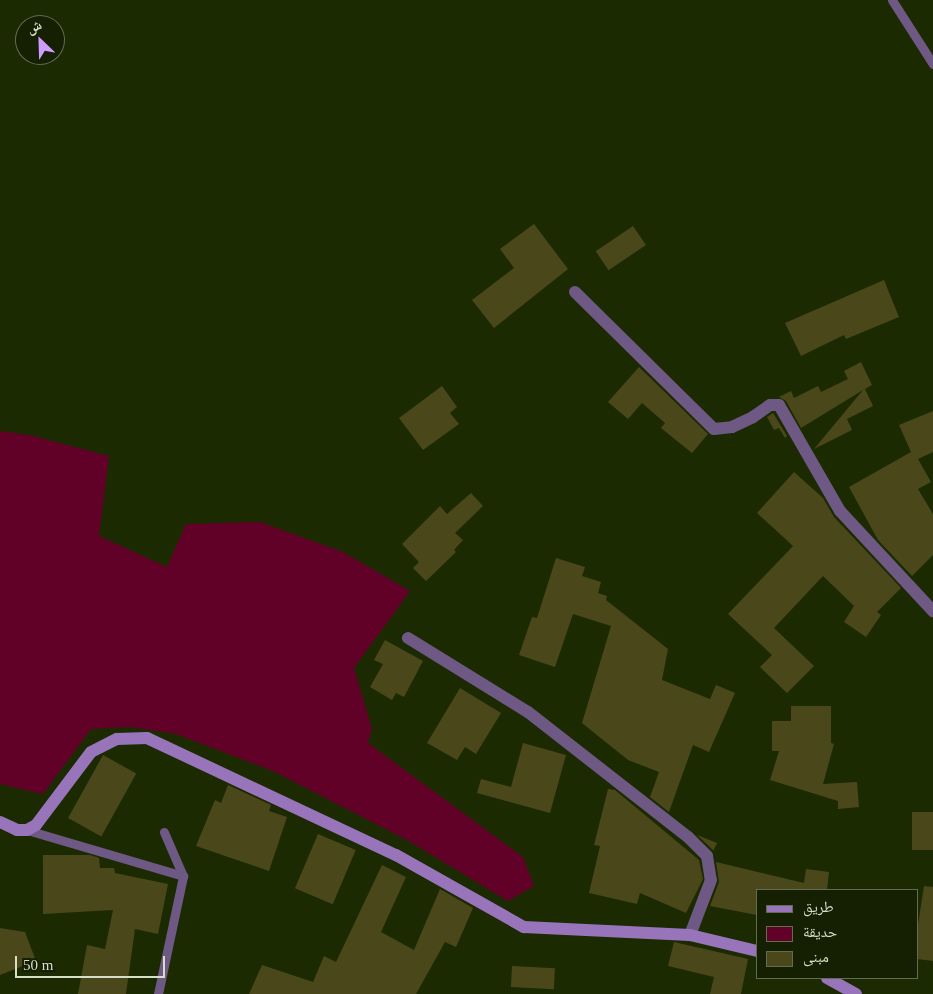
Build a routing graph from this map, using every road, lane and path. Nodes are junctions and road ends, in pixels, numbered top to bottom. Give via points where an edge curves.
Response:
1 (892, 0) edge
2 (933, 64) edge
3 (575, 292) dead end
4 (933, 611) edge
5 (408, 638) dead end
6 (0, 822) edge
7 (27, 830) junction
8 (164, 832) dead end
9 (183, 876) junction
10 (690, 935) junction
11 (756, 951) edge
12 (829, 979) edge
13 (158, 994) edge
14 (856, 994) edge

1 - 2 lane
3 - 4 street via 714,429 722,431 753,418 770,405 779,405 840,511
5 - 10 street via 528,712 688,837 707,856 711,880
6 - 7 street via 17,830
7 - 9 lane
7 - 10 street via 36,824 91,752 117,739 147,738 396,855 524,926
8 - 9 lane
9 - 13 lane
10 - 11 street
12 - 14 street

